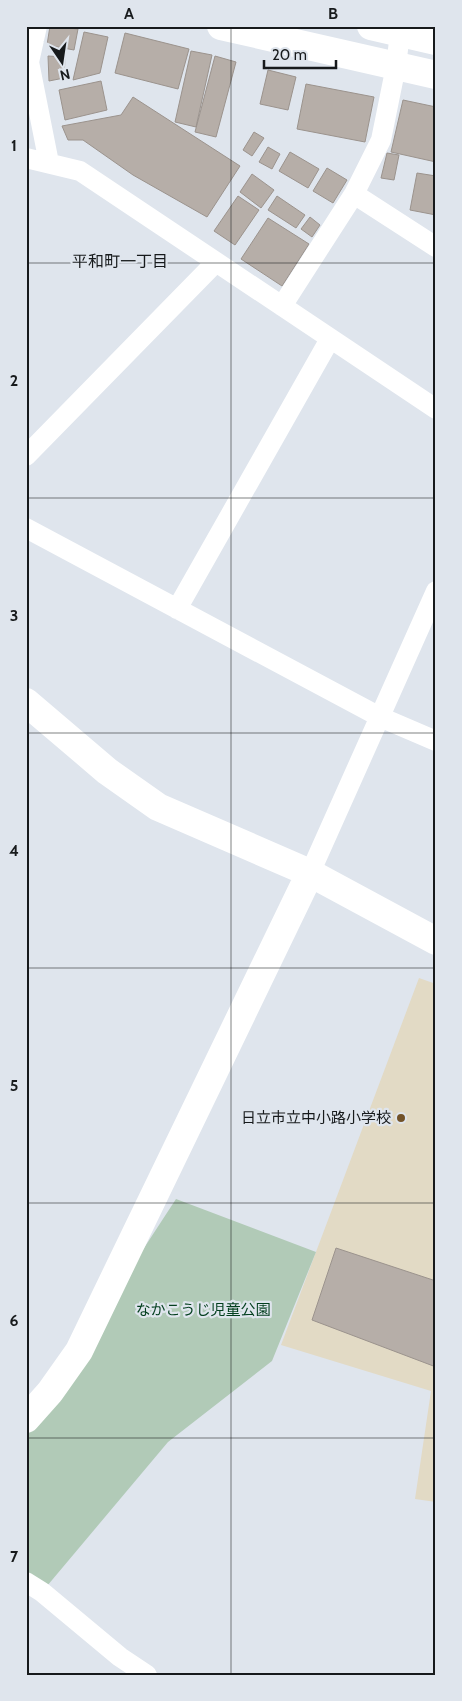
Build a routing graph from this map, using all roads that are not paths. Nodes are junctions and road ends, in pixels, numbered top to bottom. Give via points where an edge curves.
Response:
1 (37, 26) edge
2 (221, 26) edge
3 (370, 26) edge
4 (400, 33) junction
5 (436, 41) edge
6 (396, 66) junction
7 (436, 75) edge
8 (26, 158) edge
9 (49, 163) junction
10 (354, 194) junction
11 (436, 247) edge
12 (216, 262) junction
13 (282, 306) junction
14 (330, 339) junction
15 (436, 409) edge
16 (26, 456) edge
17 (26, 528) edge
18 (436, 591) edge
19 (177, 609) junction
20 (26, 702) edge
21 (380, 717) junction
22 (436, 741) edge
23 (310, 873) junction
24 (436, 941) edge
25 (26, 1419) edge
26 (26, 1582) edge
27 (147, 1675) edge

1 - 9 street via 29,62
2 - 6 street
3 - 4 street
4 - 5 street
4 - 6 street
6 - 7 street
6 - 10 street via 381,140
8 - 9 street
9 - 12 street via 80,171
10 - 11 street
10 - 13 street
12 - 13 street
12 - 16 street
13 - 14 street
14 - 15 street
14 - 19 street
17 - 19 street
18 - 21 street
19 - 21 street
20 - 23 street via 107,771 158,806
21 - 22 street
21 - 23 street
23 - 24 street
23 - 25 street via 78,1351 50,1392
26 - 27 street

